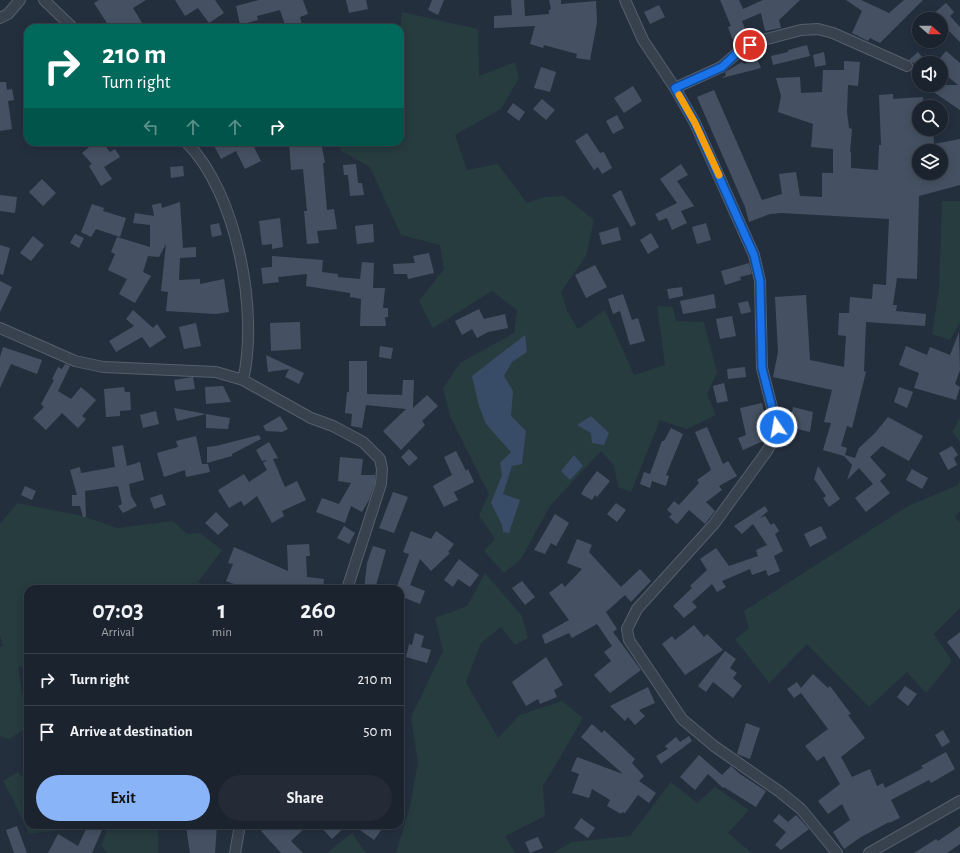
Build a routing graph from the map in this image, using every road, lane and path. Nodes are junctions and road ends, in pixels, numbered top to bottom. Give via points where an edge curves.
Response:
1 (20, 0) edge
2 (44, 0) edge
3 (625, 0) edge
4 (0, 18) edge
5 (69, 24) edge
6 (907, 66) dead end
7 (675, 88) junction
8 (189, 146) edge
9 (0, 328) edge
10 (243, 380) junction
11 (348, 585) edge
12 (960, 801) edge
13 (239, 829) edge
14 (236, 853) edge
15 (837, 853) edge
16 (869, 853) edge

1 - 4 street via 8,14
2 - 5 street
3 - 7 street via 643,40
6 - 7 street via 833,33 818,29 801,30 742,48 722,67
7 - 15 street via 695,123 754,255 760,281 762,368 777,427 767,451 714,524 637,609 627,628 629,640 682,719 708,742 780,792 801,810
8 - 10 street via 213,177 231,217 239,247 248,320 248,349
9 - 10 street via 82,363 103,367 216,372
10 - 11 street via 311,418 363,442 380,459 381,484
12 - 16 street
13 - 14 street

